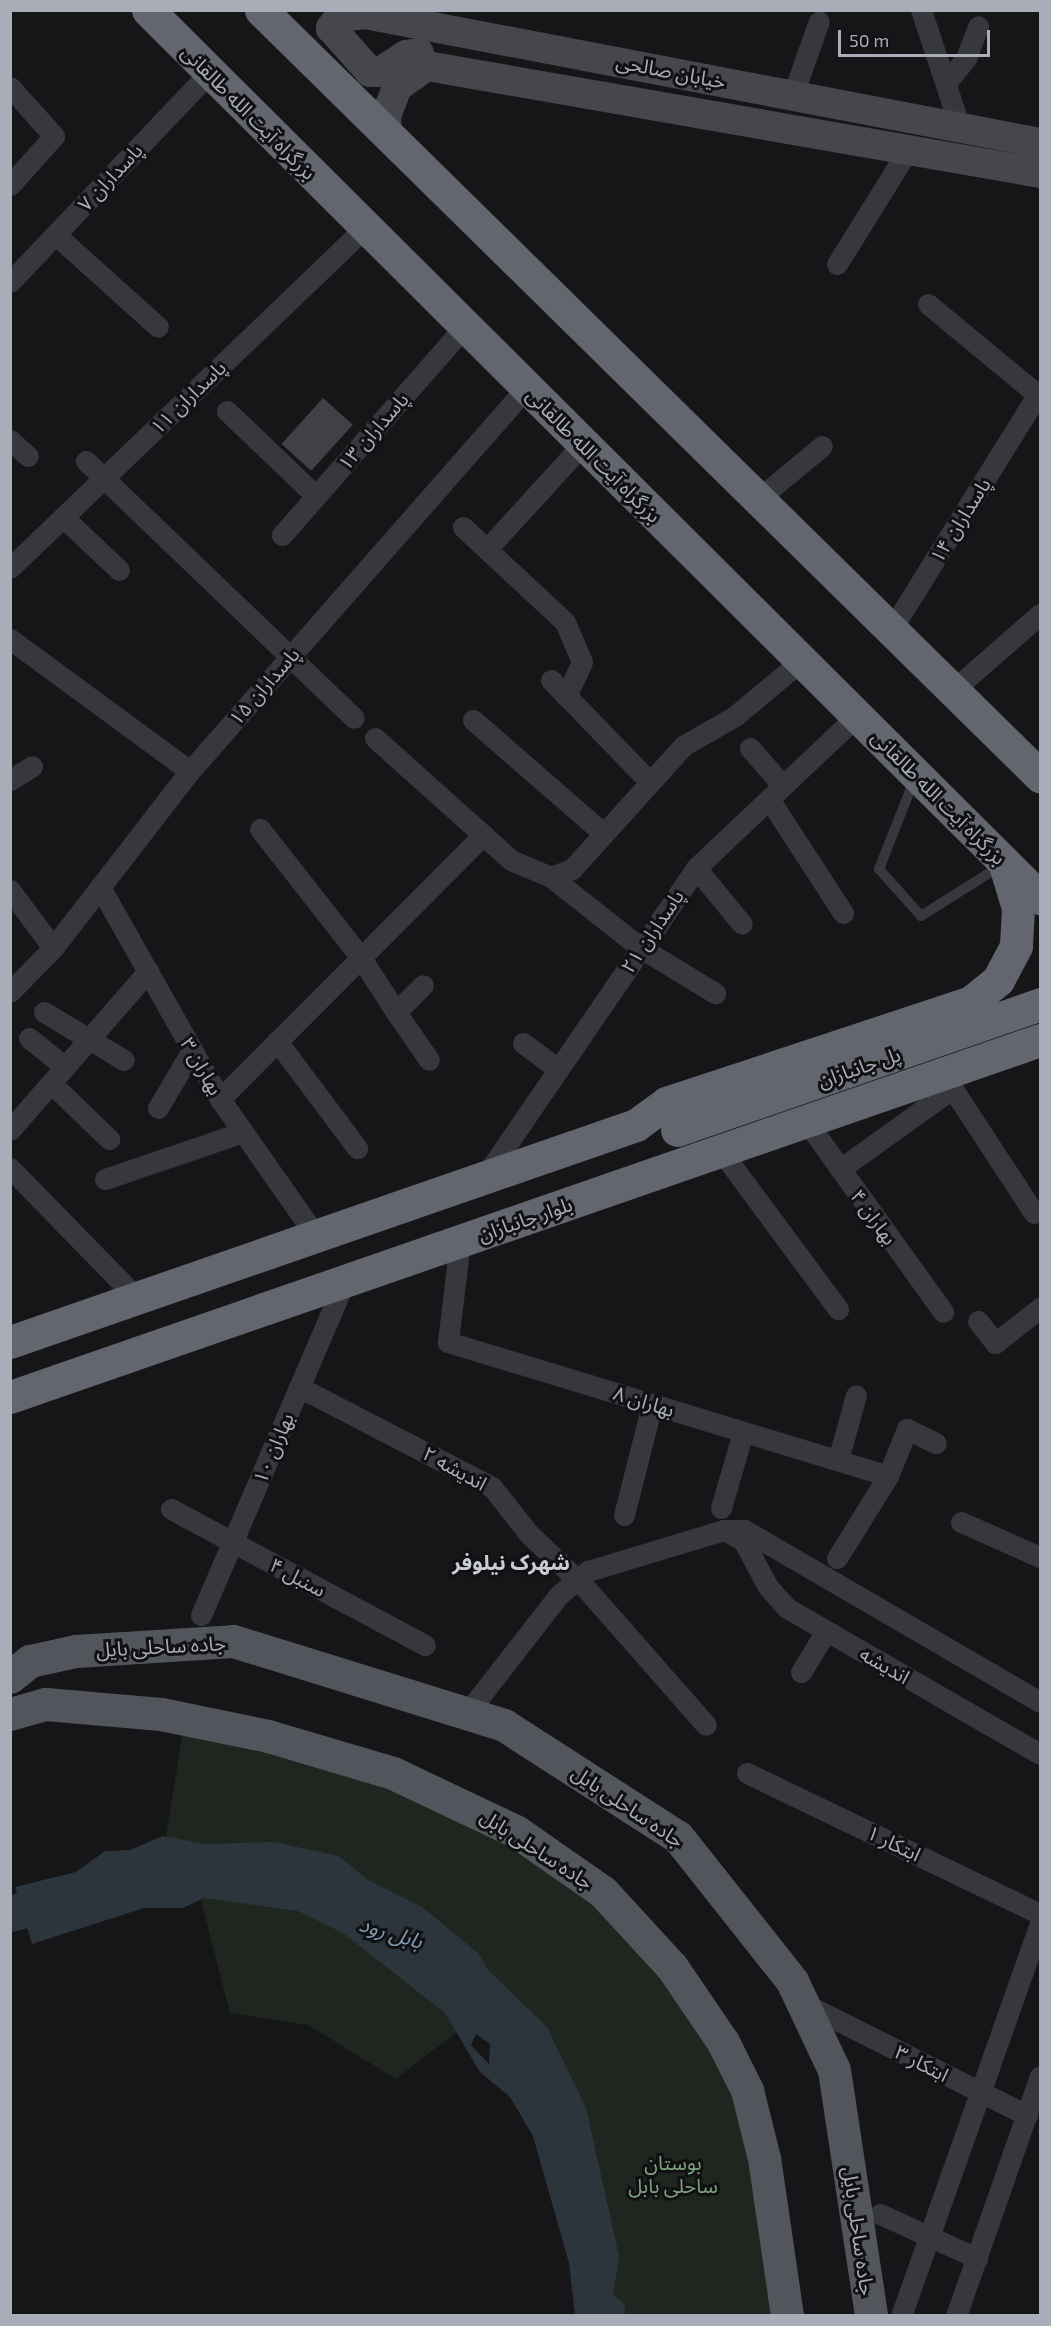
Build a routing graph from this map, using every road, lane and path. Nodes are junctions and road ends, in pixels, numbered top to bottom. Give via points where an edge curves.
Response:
1 (148, 10) edge
2 (261, 10) edge
3 (921, 10) edge
4 (355, 12) edge
5 (819, 21) dead end
6 (978, 26) dead end
7 (210, 72) junction
8 (472, 74) junction
9 (946, 83) junction
10 (10, 87) edge
11 (793, 94) junction
12 (960, 127) junction
13 (387, 134) junction
14 (1041, 143) edge
15 (908, 150) junction
16 (1041, 173) edge
17 (10, 185) edge
18 (364, 226) junction
19 (56, 234) junction
20 (837, 264) dead end
21 (10, 282) edge
22 (928, 304) dead end
23 (465, 326) junction
24 (158, 327) dead end
25 (526, 387) junction
26 (1037, 405) edge
27 (227, 411) dead end
28 (10, 440) edge
29 (583, 444) junction
30 (822, 446) dead end
31 (28, 456) dead end
32 (86, 461) dead end
33 (104, 478) junction
34 (316, 496) junction
35 (758, 499) junction
36 (63, 517) junction
37 (463, 527) dead end
38 (282, 535) dead end
39 (487, 549) junction
40 (10, 568) edge
41 (119, 570) dead end
42 (1041, 614) edge
43 (891, 630) junction
44 (10, 639) edge
45 (288, 659) junction
46 (801, 661) junction
47 (551, 680) dead end
48 (953, 690) junction
49 (566, 696) junction
50 (857, 716) junction
51 (354, 718) dead end
52 (473, 720) dead end
53 (375, 738) dead end
54 (750, 748) dead end
55 (32, 766) dead end
56 (190, 771) junction
57 (916, 775) junction
58 (1041, 776) edge
59 (10, 780) edge
60 (650, 782) junction
61 (776, 793) junction
62 (260, 829) dead end
63 (602, 832) junction
64 (483, 835) junction
65 (1005, 863) junction
66 (696, 868) junction
67 (551, 877) junction
68 (100, 888) junction
69 (10, 890) edge
70 (1041, 898) edge
71 (843, 913) dead end
72 (742, 924) dead end
73 (52, 948) junction
74 (641, 948) junction
75 (361, 957) junction
76 (1025, 962) edge
77 (148, 971) junction
78 (423, 985) dead end
79 (10, 992) edge
80 (715, 993) dead end
81 (1041, 1004) edge
82 (44, 1012) dead end
83 (396, 1012) junction
84 (29, 1038) dead end
85 (89, 1039) junction
86 (1041, 1040) edge
87 (277, 1041) junction
88 (523, 1043) dead end
89 (192, 1050) junction
90 (124, 1060) dead end
91 (429, 1060) dead end
92 (558, 1069) junction
93 (58, 1075) junction
94 (948, 1081) junction
95 (220, 1099) junction
96 (158, 1108) dead end
97 (806, 1121) junction
98 (636, 1125) junction
99 (10, 1130) edge
100 (676, 1130) joint
101 (243, 1132) junction
102 (109, 1139) dead end
103 (357, 1148) dead end
104 (721, 1151) junction
105 (10, 1168) edge
106 (840, 1170) junction
107 (484, 1178) junction
108 (105, 1179) dead end
109 (1034, 1213) dead end
110 (316, 1236) junction
111 (460, 1241) junction
112 (345, 1281) junction
113 (137, 1298) junction
114 (1041, 1308) edge
115 (838, 1309) dead end
116 (943, 1312) dead end
117 (978, 1321) dead end
118 (10, 1342) edge
119 (299, 1387) junction
120 (856, 1395) dead end
121 (10, 1397) edge
122 (652, 1404) junction
123 (743, 1432) junction
124 (936, 1443) dead end
125 (838, 1460) junction
126 (888, 1476) junction
127 (721, 1508) dead end
128 (171, 1509) dead end
129 (624, 1515) dead end
130 (961, 1522) dead end
131 (232, 1542) junction
132 (753, 1545) junction
133 (1041, 1557) edge
134 (837, 1558) dead end
135 (580, 1582) junction
136 (201, 1615) dead end
137 (826, 1631) junction
138 (425, 1645) dead end
139 (801, 1672) dead end
140 (10, 1677) edge
141 (1041, 1702) edge
142 (467, 1713) junction
143 (10, 1714) edge
144 (706, 1725) dead end
145 (1041, 1755) edge
146 (747, 1773) dead end
147 (1041, 1914) edge
148 (1041, 1924) edge
149 (818, 2010) dead end
150 (1041, 2076) edge
151 (980, 2092) junction
152 (1027, 2115) junction
153 (879, 2214) dead end
154 (928, 2236) junction
155 (977, 2258) junction
156 (787, 2316) edge
157 (871, 2316) edge
158 (901, 2316) edge
159 (956, 2316) edge

1 - 7 highway, بزرگراه آیت الله طالقانی
2 - 13 highway
3 - 9 street
4 - 8 main road via 339,17 331,28 370,72 380,72 412,53
4 - 11 main road, خیابان صالحی
5 - 11 street
6 - 9 street via 966,58
7 - 18 highway, بزرگراه آیت الله طالقانی
7 - 19 street, پاسداران ۷
8 - 13 main road, خیابان صالحی via 427,66 413,72 392,96
8 - 15 main road, خیابان صالحی
9 - 12 street
10 - 17 street via 54,136
11 - 12 main road, خیابان صالحی
12 - 14 main road, خیابان صالحی
13 - 35 highway
15 - 16 main road, خیابان صالحی
15 - 20 street
18 - 23 highway, بزرگراه آیت الله طالقانی
18 - 33 street, پاسداران ١١
19 - 21 street, پاسداران ۷
19 - 24 street
22 - 26 street
23 - 25 highway, بزرگراه آیت الله طالقانی
23 - 34 street, پاسداران ۱۳
25 - 29 highway, بزرگراه آیت الله طالقانی
25 - 45 street, پاسداران ۱۵
26 - 43 street, پاسداران ۱۴
27 - 34 street
28 - 31 street
29 - 39 street
29 - 46 highway, بزرگراه آیت الله طالقانی
30 - 35 street
32 - 33 street
33 - 36 street, پاسداران ١١
33 - 45 street
34 - 38 street, پاسداران ۱۳
35 - 43 highway
36 - 40 street, پاسداران ١١
36 - 41 street
37 - 39 street
39 - 49 street via 565,622 582,662
42 - 48 street
43 - 48 highway
44 - 56 street
45 - 51 street
45 - 56 street, پاسداران ۱۵
46 - 50 highway, بزرگراه آیت الله طالقانی
46 - 60 street via 735,716 683,746
47 - 49 street
48 - 58 highway
49 - 60 street
50 - 57 highway, بزرگراه آیت الله طالقانی
50 - 61 street, پاسداران ۲۱
52 - 63 street
53 - 64 street
54 - 61 street
55 - 59 street
56 - 68 street, پاسداران ۱۵
57 - 65 highway, بزرگراه آیت الله طالقانی
57 - 65 lane via 879,869 921,916
60 - 63 street
61 - 66 street, پاسداران ۲۱
61 - 71 street
62 - 75 street
63 - 67 street via 572,869
64 - 67 street via 511,860
64 - 75 street
65 - 70 highway, بزرگراه آیت الله طالقانی
65 - 76 highway
66 - 72 street
66 - 74 street, پاسداران ۲۱
67 - 74 street
68 - 73 street, پاسداران ۱۵
68 - 77 street, بهاران ۳
69 - 73 street
73 - 79 street, پاسداران ۱۵
74 - 80 street
74 - 92 street, پاسداران ۲۱
75 - 83 street
75 - 87 street
76 - 98 highway via 971,1002 666,1103
77 - 85 street
77 - 89 street, بهاران ۳
78 - 83 street
81 - 100 highway, پل جانبازان
82 - 85 street
83 - 91 street
84 - 93 street
85 - 90 street
85 - 93 street
86 - 94 highway, بلوار جانبازان
87 - 95 street
87 - 103 street
88 - 92 street
89 - 95 street, بهاران ۳
89 - 96 street
92 - 107 street, پاسداران ۲۱
93 - 99 street
93 - 102 street
94 - 97 highway, بلوار جانبازان
94 - 106 street
94 - 109 street
95 - 101 street, بهاران ۳
97 - 104 highway, بلوار جانبازان
97 - 106 street, بهاران ۴
98 - 100 main road
98 - 107 highway
101 - 108 street
101 - 110 street, بهاران ۳
104 - 111 highway, بلوار جانبازان
104 - 115 street
105 - 113 street
106 - 116 street, بهاران ۴
107 - 110 highway
110 - 113 highway
111 - 112 highway, بلوار جانبازان
111 - 122 street, بهاران ۸ via 448,1342
112 - 119 street, بهاران ۱۰
112 - 121 highway, بلوار جانبازان
113 - 118 highway
114 - 117 street via 995,1342
119 - 131 street, بهاران ۱۰
119 - 135 street, اندیشه ۲ via 492,1487 529,1534
120 - 125 street
122 - 123 street, بهاران ۸
122 - 129 street
123 - 125 street, بهاران ۸
123 - 127 street
124 - 126 street via 907,1429
125 - 126 street, بهاران ۸
126 - 134 street
128 - 131 street, سنبل ۴
130 - 133 street
131 - 136 street, بهاران ۱۰
131 - 138 street, سنبل ۴
132 - 135 street via 724,1530 600,1564
132 - 137 street, اندیشه via 780,1602
132 - 141 street
135 - 142 street
135 - 144 street, اندیشه ۲
137 - 139 street
137 - 145 street, اندیشه
140 - 142 main road, جاده ساحلی بایل via 30,1661 76,1651 233,1641
142 - 157 main road, جاده ساحلی بایل via 519,1734 678,1837 792,1981 834,2070
143 - 156 main road, جاده ساحلی بابل via 46,1704 161,1714 268,1736 393,1773 517,1832 603,1892 672,1967 723,2042 747,2090 764,2158
146 - 147 street, ابتکار ۱
148 - 151 street
149 - 151 street, ابتکار ۳
150 - 152 street
151 - 152 street, ابتکار ۳
151 - 154 street
152 - 155 street
153 - 154 street
154 - 155 street
154 - 158 street
155 - 159 street

